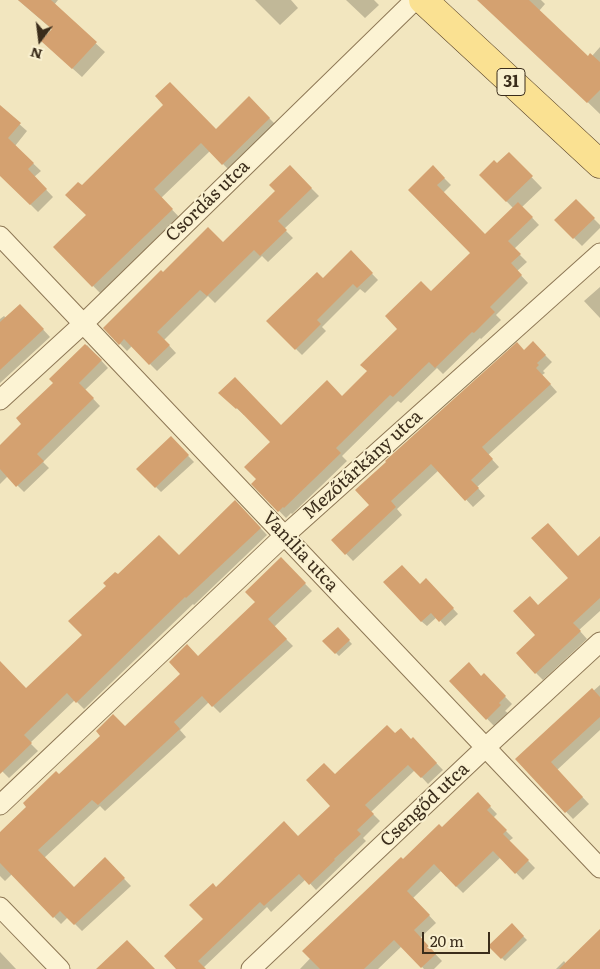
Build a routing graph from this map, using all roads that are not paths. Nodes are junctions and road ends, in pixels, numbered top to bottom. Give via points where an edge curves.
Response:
1 (415, 0) edge
2 (423, 0) edge
3 (600, 164) edge
4 (0, 236) edge
5 (600, 253) edge
6 (84, 323) junction
7 (0, 400) edge
8 (284, 536) junction
9 (600, 642) edge
10 (485, 748) junction
11 (0, 805) edge
12 (600, 868) edge
13 (0, 907) edge
14 (60, 969) edge
15 (251, 969) edge

1 - 6 street, Csordás utca
2 - 3 main road, 31
4 - 6 street, Vanília utca
5 - 8 street, Mezőtárkány utca
6 - 7 street, Csordás utca
6 - 8 street, Vanília utca
8 - 10 street, Vanília utca
8 - 11 street, Mezőtárkány utca
9 - 10 street, Csengőd utca
10 - 12 street, Vanília utca
10 - 15 street, Csengőd utca
13 - 14 street

